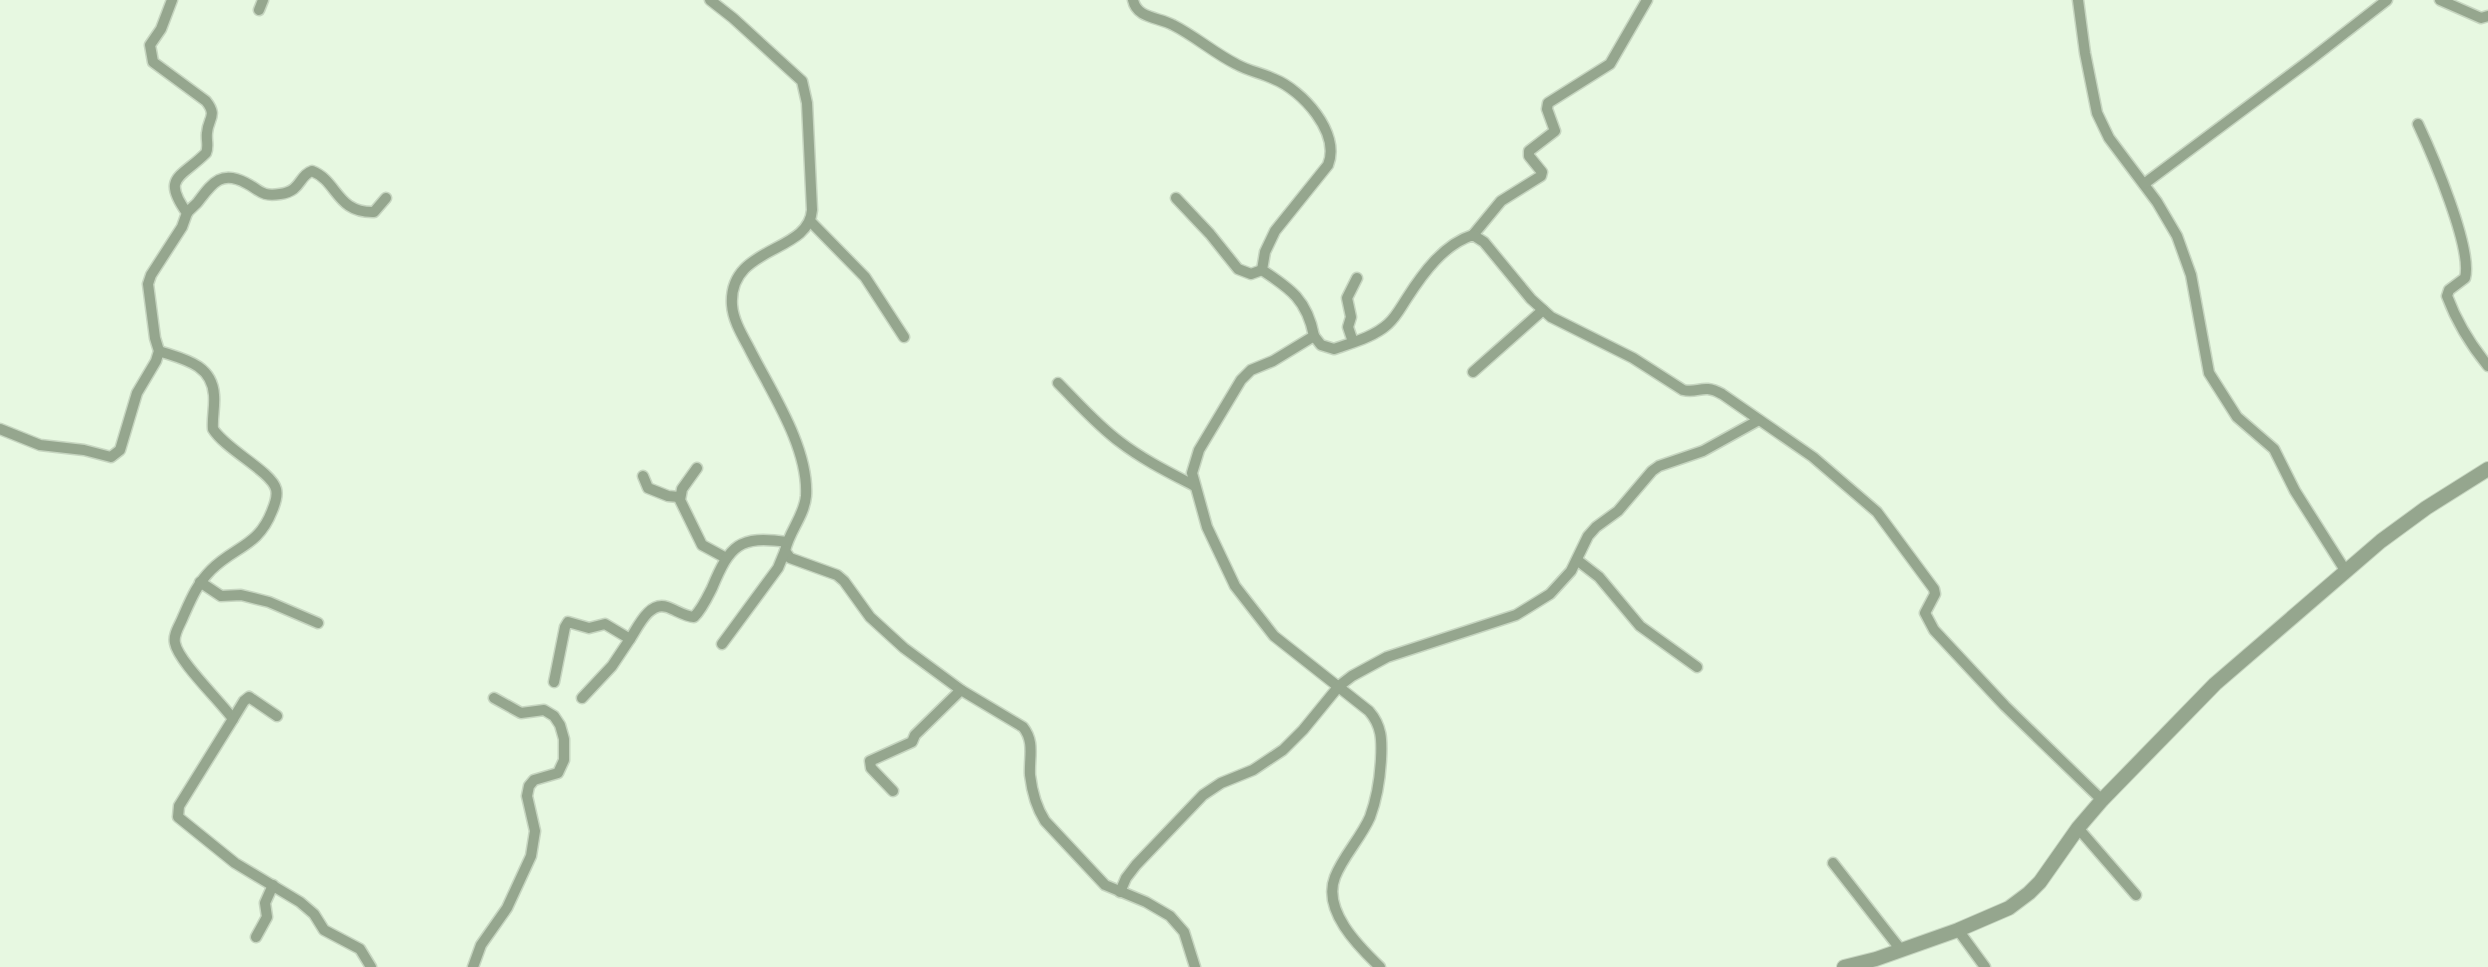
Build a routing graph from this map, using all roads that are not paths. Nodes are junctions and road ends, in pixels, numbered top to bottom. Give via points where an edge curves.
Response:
1 (172, 0) edge
2 (710, 0) edge
3 (1133, 0) edge
4 (1647, 0) edge
5 (2078, 0) edge
6 (2387, 0) edge
7 (2440, 0) edge
8 (2488, 16) edge
9 (2418, 124) dead end
10 (2144, 184) junction
11 (386, 198) dead end
12 (1176, 198) dead end
13 (188, 213) junction
14 (810, 221) junction
15 (1473, 235) junction
16 (1262, 270) junction
17 (1357, 278) dead end
18 (1543, 310) junction
19 (1314, 336) junction
20 (904, 337) dead end
21 (1353, 342) junction
22 (159, 351) junction
23 (2488, 366) edge
24 (1473, 372) dead end
25 (1058, 383) dead end
26 (1759, 420) junction
27 (0, 429) edge
28 (698, 468) dead end
29 (2488, 469) edge
30 (643, 476) dead end
31 (1193, 485) junction
32 (679, 497) junction
33 (786, 546) junction
34 (726, 558) junction
35 (1577, 560) junction
36 (2345, 570) junction
37 (200, 582) junction
38 (318, 623) dead end
39 (630, 639) junction
40 (722, 644) dead end
41 (1697, 667) dead end
42 (554, 682) dead end
43 (1339, 686) junction
44 (961, 690) junction
45 (494, 698) dead end
46 (582, 698) dead end
47 (277, 716) dead end
48 (233, 719) junction
49 (893, 791) dead end
50 (2102, 800) junction
51 (2078, 828) junction
52 (1833, 863) dead end
53 (273, 885) junction
54 (1120, 892) junction
55 (2136, 895) dead end
56 (1958, 930) junction
57 (256, 937) dead end
58 (1901, 950) junction
59 (371, 967) edge
60 (473, 967) edge
61 (1195, 967) edge
62 (1380, 967) edge
63 (1844, 967) edge
64 (1985, 967) edge

1 - 13 street via 150,45 150,55 153,62 212,109 206,153 188,168 174,188 175,196
2 - 14 street via 802,81 807,103
3 - 16 street via 1142,14 1172,24 1236,65 1286,85 1305,100 1330,139 1328,165 1275,231
4 - 15 street via 1610,64 1548,103 1555,131 1529,151 1541,176 1500,201
5 - 10 street via 2097,113 2109,138
6 - 10 street
7 - 8 street via 2481,18
9 - 23 street via 2446,188 2467,264 2465,278 2447,296 2457,324
10 - 36 street via 2171,226 2191,275 2209,373 2237,417 2274,449 2295,491
11 - 13 street via 374,212 354,207 337,197 330,184 312,171 292,191 281,194 259,193 237,180 217,180
12 - 16 street via 1238,269 1251,274
13 - 22 street via 148,284
14 - 20 street via 865,277
14 - 33 street via 798,234 761,255 740,273 732,305 738,327 791,429 803,470 806,499
15 - 18 street via 1488,246
15 - 21 street via 1441,255 1390,322
16 - 19 street via 1306,308
17 - 21 street via 1347,298
18 - 24 street
18 - 26 street via 1683,390 1710,388
19 - 21 street via 1330,348
19 - 31 street via 1251,370 1241,380 1194,459
22 - 27 street via 137,393 124,439 115,455 40,445
22 - 37 street via 206,372 214,394 215,433 271,480 276,489 273,508 259,534 222,560
25 - 31 street via 1120,442
26 - 35 street via 1703,451 1652,471 1618,512 1588,536
26 - 50 street via 1813,457 1883,518 1936,592 1925,613 1930,625 2005,706
28 - 32 street
29 - 36 street via 2426,508
30 - 32 street via 648,488
31 - 43 street via 1213,542 1235,586 1274,636
32 - 34 street via 702,545
33 - 34 street via 765,539 749,540
33 - 40 street via 778,568
33 - 44 street via 790,558 837,575 879,627
34 - 39 street via 696,615 656,607 648,612
35 - 41 street via 1599,577 1640,626
35 - 43 street via 1550,594 1516,615 1387,657
36 - 50 street via 2215,684
37 - 38 street via 221,596 241,595 269,602
37 - 48 street via 175,642 189,666
39 - 42 street via 605,624 589,628 568,622
39 - 46 street
43 - 54 street via 1283,750 1254,770 1203,795 1136,865
43 - 62 street via 1375,718 1382,742 1376,797 1369,819 1335,877 1333,900 1345,927
44 - 49 street via 912,742 870,761 871,768
44 - 54 street via 1026,731 1031,745 1030,776 1045,821 1105,885
45 - 60 street via 521,714 544,710 554,716 562,731 564,760 558,773 534,780 528,786 535,831 531,856 507,908 481,945
47 - 48 street via 249,697
48 - 53 street via 179,806 178,817 216,850
50 - 51 street
51 - 55 street
51 - 56 street via 2029,893 2008,908
52 - 58 street
53 - 57 street via 264,905 267,917
53 - 59 street via 308,909 324,930 360,949
54 - 61 street via 1170,916 1184,932
56 - 58 street
56 - 64 street
58 - 63 street

